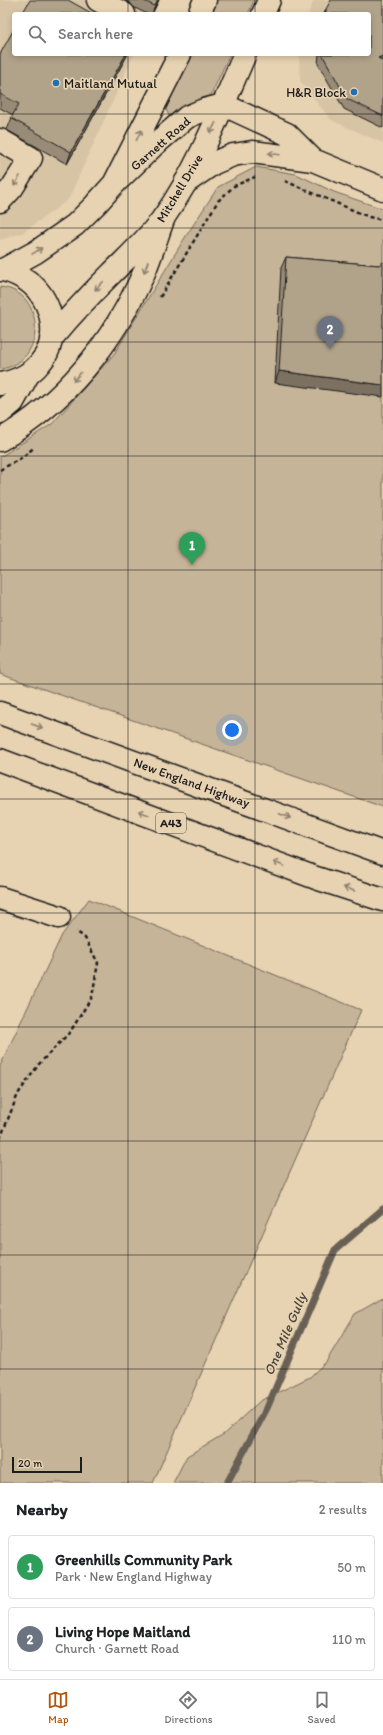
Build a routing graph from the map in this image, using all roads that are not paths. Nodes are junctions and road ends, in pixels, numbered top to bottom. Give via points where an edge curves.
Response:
1 (98, 0) edge
2 (205, 0) edge
3 (269, 0) edge
4 (120, 12) edge
5 (200, 12) edge
6 (264, 12) edge
7 (179, 56) edge
8 (244, 56) edge
9 (224, 105) junction
10 (0, 140) edge
11 (313, 160) junction
12 (185, 183) junction
13 (114, 184) junction
14 (383, 189) edge
15 (0, 201) edge
16 (164, 217) junction
17 (2, 270) edge
18 (51, 339) junction
19 (29, 373) junction
20 (0, 384) edge
21 (0, 413) edge
22 (0, 440) edge
23 (0, 713) edge
24 (0, 760) edge
25 (383, 853) edge
26 (0, 898) edge
27 (383, 900) edge
28 (58, 917) road end

1 - 4 main road
2 - 5 main road
3 - 6 main road
13 -> 7 main road
8 - 9 main road, Mitchell Drive
9 - 11 main road via 287,134
9 -> 12 main road, Mitchell Drive
9 - 13 main road, Garnett Road via 187,117
10 -> 15 main road via 31,158 12,188
11 -> 12 main road via 252,152 232,155 214,163
11 - 14 main road
12 - 16 main road, Mitchell Drive
17 -> 13 main road via 36,252 75,225
16 -> 18 main road, Mitchell Drive
16 -> 22 main road via 144,273 126,310 103,345 74,381 46,409
17 - 18 main road via 15,273 31,282 46,300 52,322
18 - 19 main road via 41,363
19 - 20 main road via 14,381
19 - 21 main road via 13,402
23 -> 25 main road, New England Highway
27 -> 24 main road, A43 via 316,878
26 - 28 main road

